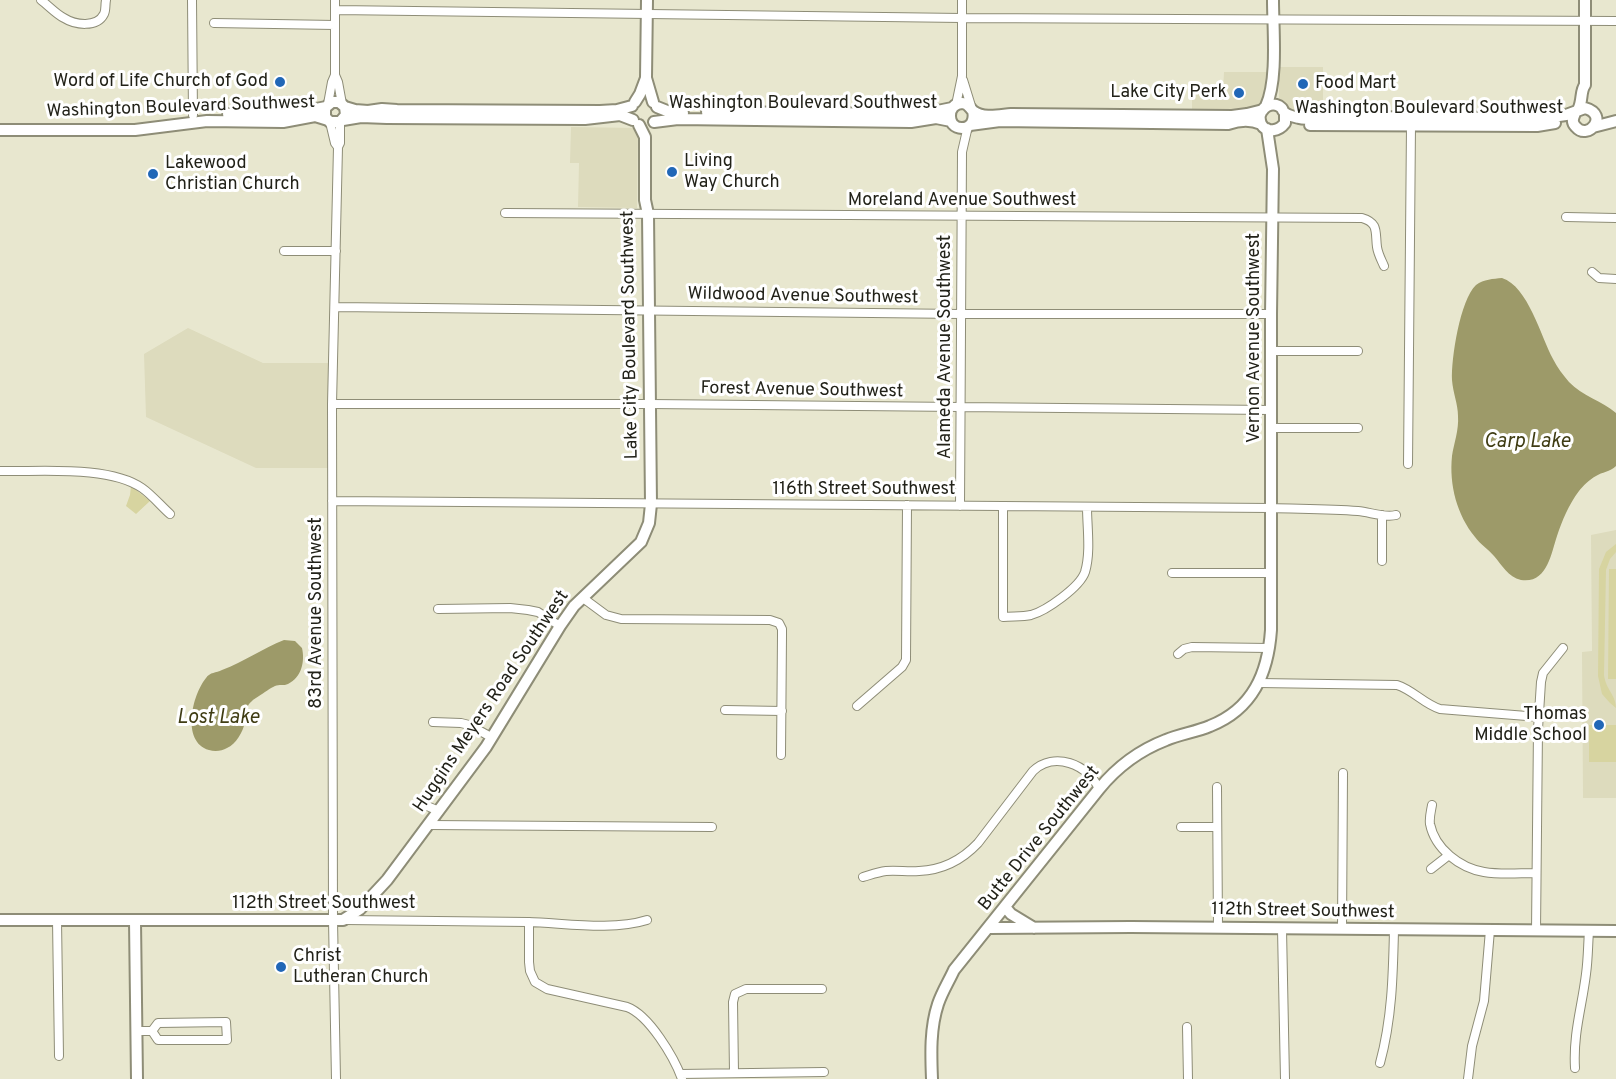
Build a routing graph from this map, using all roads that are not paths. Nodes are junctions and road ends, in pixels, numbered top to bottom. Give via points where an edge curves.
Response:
1 (41, 0) edge
2 (105, 0) edge
3 (192, 0) edge
4 (335, 0) edge
5 (647, 0) edge
6 (962, 0) edge
7 (1272, 0) edge
8 (1585, 0) edge
9 (336, 10) junction
10 (647, 14) junction
11 (962, 18) junction
12 (1273, 19) junction
13 (1586, 21) junction
14 (1616, 21) edge
15 (213, 24) dead end
16 (335, 25) junction
17 (335, 75) junction
18 (962, 76) junction
19 (646, 78) junction
20 (1273, 80) junction
21 (1585, 85) junction
22 (633, 104) junction
23 (655, 104) junction
24 (327, 105) junction
25 (344, 105) junction
26 (954, 107) junction
27 (1264, 108) junction
28 (972, 109) junction
29 (1282, 110) junction
30 (1576, 111) junction
31 (1593, 112) junction
32 (193, 115) junction
33 (1616, 120) edge
34 (335, 121) junction
35 (0, 123) edge
36 (636, 123) junction
37 (653, 123) junction
38 (953, 124) junction
39 (969, 125) junction
40 (1411, 125) junction
41 (1575, 126) junction
42 (1264, 127) junction
43 (1281, 127) junction
44 (1593, 127) junction
45 (0, 130) edge
46 (645, 137) junction
47 (962, 152) junction
48 (1273, 169) junction
49 (505, 213) dead end
50 (648, 214) junction
51 (961, 216) junction
52 (1566, 217) dead end
53 (1273, 218) junction
54 (1616, 218) edge
55 (284, 251) dead end
56 (336, 252) junction
57 (1384, 266) dead end
58 (1592, 272) dead end
59 (1616, 279) edge
60 (335, 307) junction
61 (648, 310) junction
62 (961, 314) junction
63 (1271, 314) junction
64 (1271, 351) junction
65 (1358, 351) dead end
66 (332, 404) junction
67 (650, 404) junction
68 (960, 408) junction
69 (1271, 410) junction
70 (1271, 428) junction
71 (1358, 428) dead end
72 (1408, 464) dead end
73 (0, 471) edge
74 (332, 501) junction
75 (651, 504) junction
76 (907, 505) junction
77 (960, 506) junction
78 (1004, 506) junction
79 (1087, 507) junction
80 (1271, 508) junction
81 (170, 514) dead end
82 (1382, 515) junction
83 (1396, 515) dead end
84 (646, 531) joint
85 (1382, 561) dead end
86 (1172, 573) dead end
87 (1271, 573) junction
88 (583, 598) junction
89 (438, 609) dead end
90 (560, 626) junction
91 (1269, 648) junction
92 (1563, 648) dead end
93 (1178, 654) dead end
94 (1259, 683) junction
95 (857, 706) dead end
96 (725, 711) dead end
97 (782, 711) junction
98 (1539, 717) junction
99 (433, 722) dead end
100 (491, 737) junction
101 (781, 755) dead end
102 (1343, 774) dead end
103 (1217, 788) dead end
104 (1099, 789) junction
105 (420, 803) dead end
106 (1432, 805) dead end
107 (438, 811) junction
108 (429, 825) junction
109 (712, 826) dead end
110 (1181, 827) dead end
111 (1216, 827) junction
112 (1449, 855) junction
113 (1431, 869) dead end
114 (1536, 873) junction
115 (863, 877) dead end
116 (1005, 907) junction
117 (0, 920) edge
118 (57, 920) junction
119 (338, 920) junction
120 (647, 920) dead end
121 (135, 921) junction
122 (529, 922) junction
123 (989, 928) junction
124 (1034, 928) junction
125 (1218, 928) junction
126 (1282, 929) junction
127 (1342, 929) junction
128 (1394, 930) junction
129 (1490, 930) junction
130 (1536, 931) junction
131 (1588, 931) junction
132 (1616, 931) edge
133 (822, 989) dead end
134 (1187, 1027) dead end
135 (137, 1031) junction
136 (152, 1031) junction
137 (59, 1056) dead end
138 (1380, 1063) dead end
139 (1575, 1068) dead end
140 (824, 1072) dead end
141 (734, 1073) junction
142 (681, 1077) edge
143 (137, 1079) edge
144 (336, 1079) edge
145 (932, 1079) edge
146 (1188, 1079) edge
147 (1285, 1079) edge
148 (1468, 1079) edge

1 - 2 street via 66,19 81,24 101,19
3 - 32 street
4 - 9 street
5 - 10 street
6 - 11 street
7 - 12 street
8 - 13 street
9 - 10 street
9 - 16 street
10 - 11 street
10 - 19 street
11 - 12 street
11 - 18 street
12 - 13 street
12 - 20 street
13 - 14 street
13 - 21 street
15 - 16 street
16 - 17 street
17 - 24 street
17 - 25 street
18 - 26 street
18 - 28 street
19 - 22 street
19 - 23 street
20 - 27 street
20 - 29 street
21 - 30 street
21 - 31 street
22 - 23 street via 647,99
22 - 25 street via 600,111 368,111
22 - 36 street via 631,115
23 - 26 street, Washington Boulevard Southwest via 672,113 922,114
23 - 37 street via 658,116
24 - 25 street
24 - 32 street, Washington Boulevard Southwest via 290,114
24 - 34 street via 324,114
25 - 34 street via 346,112
26 - 28 street via 963,103
26 - 38 street via 950,116
27 - 28 street via 1232,116 991,116
27 - 29 street via 1272,105
27 - 42 street via 1260,116
28 - 39 street via 974,118
29 - 30 street, Washington Boulevard Southwest via 1304,119 1545,118
29 - 43 street via 1286,119
30 - 31 street via 1585,108
30 - 41 street
31 - 33 street
31 - 44 street
32 - 35 street, Washington Boulevard Southwest via 130,123
33 - 44 street
34 - 36 street, Washington Boulevard Southwest via 361,117 620,115
34 - 45 street, Washington Boulevard Southwest via 315,116 283,122 207,121 135,130
34 - 56 street, 83rd Avenue Southwest
36 - 37 street
36 - 46 street, Lake City Boulevard Southwest
37 - 38 street, Washington Boulevard Southwest via 678,119 911,122 936,118
37 - 46 street, Lake City Boulevard Southwest
38 - 39 street via 963,128
38 - 47 street, Alameda Avenue Southwest
39 - 42 street via 999,121 1228,124 1244,120
39 - 47 street, Alameda Avenue Southwest
40 - 41 street, Washington Boulevard Southwest via 1537,126 1562,122
40 - 43 street, Washington Boulevard Southwest
40 - 72 street
41 - 44 street via 1582,131
42 - 43 street
42 - 48 street, Vernon Avenue Southwest
43 - 48 street, Vernon Avenue Southwest
46 - 50 street, Lake City Boulevard Southwest
47 - 51 street, Alameda Avenue Southwest
48 - 53 street, Vernon Avenue Southwest
49 - 50 street, Moreland Avenue Southwest
50 - 51 street, Moreland Avenue Southwest
50 - 61 street, Lake City Boulevard Southwest
51 - 53 street, Moreland Avenue Southwest
51 - 62 street, Alameda Avenue Southwest
52 - 54 street
53 - 57 street, Moreland Avenue Southwest via 1370,220
53 - 63 street, Vernon Avenue Southwest
55 - 56 street
56 - 60 street, 83rd Avenue Southwest
58 - 59 street via 1599,278
60 - 61 street, Wildwood Avenue Southwest
60 - 66 street, 83rd Avenue Southwest
61 - 62 street, Wildwood Avenue Southwest
61 - 67 street, Lake City Boulevard Southwest
62 - 63 street, Wildwood Avenue Southwest
62 - 68 street, Alameda Avenue Southwest
63 - 64 street, Vernon Avenue Southwest
64 - 65 street
64 - 69 street, Vernon Avenue Southwest
66 - 67 street, Forest Avenue Southwest
66 - 74 street, 83rd Avenue Southwest
67 - 68 street, Forest Avenue Southwest
67 - 75 street, Lake City Boulevard Southwest
68 - 69 street, Forest Avenue Southwest
68 - 77 street, Alameda Avenue Southwest
69 - 70 street, Vernon Avenue Southwest
70 - 71 street
70 - 80 street, Vernon Avenue Southwest
73 - 81 street via 114,476 142,488
74 - 75 street, 116th Street Southwest
74 - 119 street, 83rd Avenue Southwest
75 - 76 street, 116th Street Southwest
75 - 84 street, Lake City Boulevard Southwest
76 - 77 street, 116th Street Southwest
76 - 95 street via 906,660
77 - 78 street, 116th Street Southwest
78 - 79 street, 116th Street Southwest
78 - 79 street via 1003,616 1037,613 1082,579 1088,553
79 - 80 street, 116th Street Southwest
80 - 82 street, 116th Street Southwest
80 - 87 street, Butte Drive Southwest
82 - 83 street, 116th Street Southwest
82 - 85 street
84 - 88 street, Huggins Meyers Road Southwest via 626,558
86 - 87 street
87 - 91 street, Butte Drive Southwest
88 - 90 street, Huggins Meyers Road Southwest
88 - 97 street via 606,615 621,619 779,623 783,635
89 - 90 street via 528,610
90 - 100 street, Huggins Meyers Road Southwest
91 - 93 street via 1192,647
91 - 94 street, Butte Drive Southwest
92 - 98 street via 1543,673
94 - 98 street via 1397,685 1440,709
94 - 104 street, Butte Drive Southwest via 1230,715 1143,751
96 - 97 street
97 - 101 street
98 - 114 street
99 - 100 street via 469,725
100 - 107 street, Huggins Meyers Road Southwest
102 - 127 street
103 - 111 street
104 - 115 street via 1089,773 1078,765 1056,761 1043,764 1033,771 978,843 958,861 931,870 885,871
104 - 116 street, Butte Drive Southwest
105 - 107 street
106 - 112 street via 1430,824
107 - 108 street, Huggins Meyers Road Southwest
108 - 109 street
108 - 119 street, Huggins Meyers Road Southwest via 370,900 353,915
110 - 111 street
111 - 125 street
112 - 113 street
112 - 114 street via 1484,872
114 - 130 street
116 - 123 street, Butte Drive Southwest
116 - 124 street
117 - 118 street, 112th Street Southwest
118 - 121 street, 112th Street Southwest
118 - 137 street
119 - 121 street, 112th Street Southwest
119 - 122 street, 112th Street Southwest
119 - 144 street, 83rd Avenue Southwest
120 - 122 street, 112th Street Southwest via 610,926
121 - 135 street
122 - 142 street via 529,962 535,982 547,990 627,1006 637,1012 650,1025
123 - 124 street, 112th Street Southwest
123 - 145 street, Butte Drive Southwest via 954,970 941,996 933,1022
124 - 125 street, 112th Street Southwest
125 - 126 street, 112th Street Southwest
126 - 127 street, 112th Street Southwest
126 - 147 street
127 - 128 street, 112th Street Southwest
128 - 129 street, 112th Street Southwest
128 - 138 street via 1391,1001
129 - 130 street, 112th Street Southwest
129 - 148 street via 1484,1001
130 - 131 street, 112th Street Southwest
131 - 132 street, 112th Street Southwest
131 - 139 street
133 - 141 street via 737,992 733,997
134 - 146 street
135 - 136 street
135 - 143 street
136 - 136 street via 158,1040 227,1040 226,1022 158,1023
140 - 141 street
141 - 142 street

